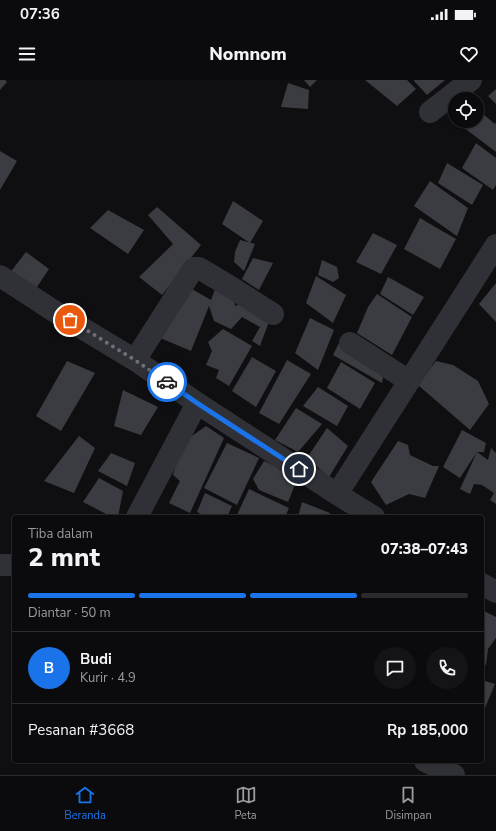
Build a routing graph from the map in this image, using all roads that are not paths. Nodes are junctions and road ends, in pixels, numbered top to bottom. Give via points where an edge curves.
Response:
1 (471, 80) edge
2 (430, 112) dead end
3 (496, 245) edge
4 (0, 276) edge
5 (273, 314) dead end
6 (350, 343) dead end
7 (135, 360) junction
8 (409, 381) junction
9 (197, 403) junction
10 (337, 494) junction
11 (138, 515) edge
12 (371, 515) edge
13 (0, 564) edge
14 (12, 565) edge
15 (484, 585) edge
16 (496, 592) edge
17 (429, 763) edge
18 (454, 775) edge

1 - 2 street
3 - 8 street
4 - 7 street
5 - 7 street via 199,268 195,268
6 - 8 street
7 - 9 street
8 - 10 street
9 - 10 street
9 - 11 street
10 - 12 street
13 - 14 street
15 - 16 street
17 - 18 street

